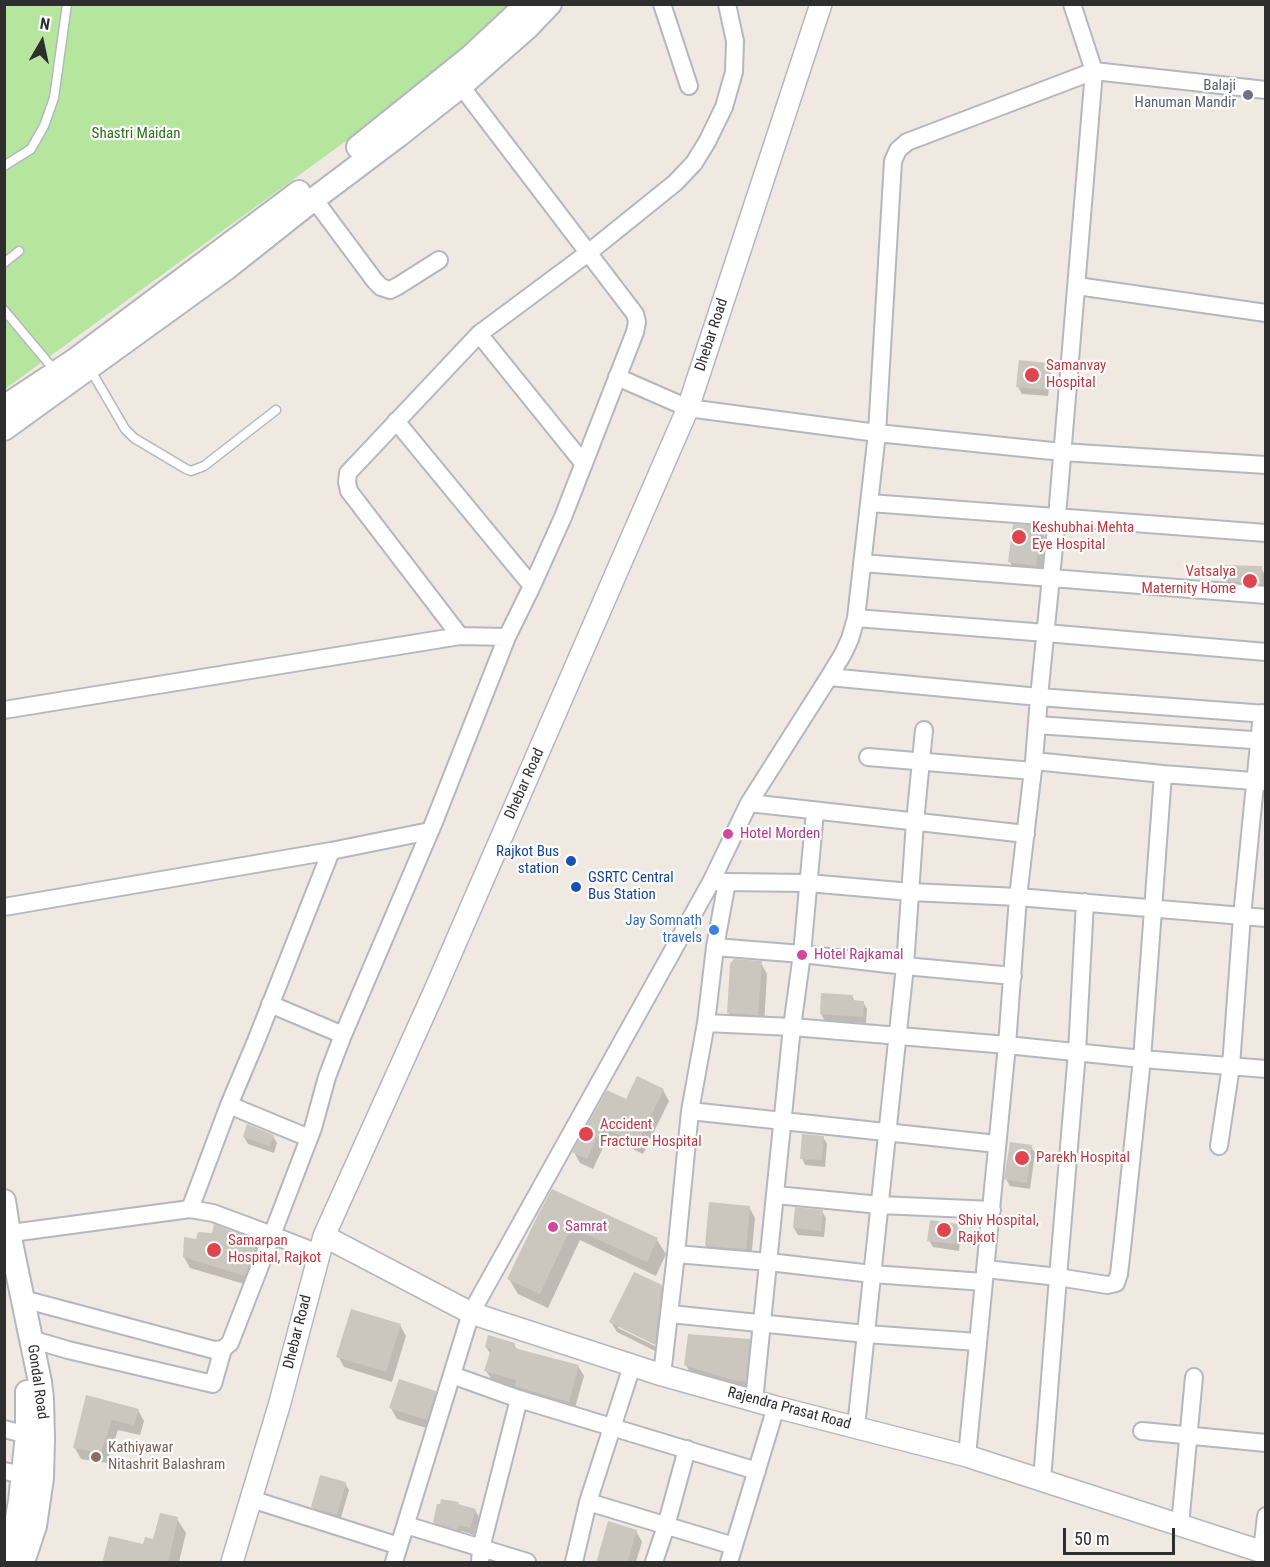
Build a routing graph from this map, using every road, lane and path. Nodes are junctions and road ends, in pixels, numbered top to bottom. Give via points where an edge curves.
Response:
1 (67, 4) edge
2 (527, 4) edge
3 (550, 4) edge
4 (662, 4) edge
5 (727, 4) edge
6 (821, 4) edge
7 (1072, 4) edge
8 (1094, 70) junction
9 (455, 80) junction
10 (689, 86) dead end
11 (1266, 90) edge
12 (4, 166) edge
13 (314, 199) junction
14 (19, 251) dead end
15 (588, 252) junction
16 (439, 260) dead end
17 (4, 263) edge
18 (1077, 286) junction
19 (4, 310) edge
20 (1266, 313) edge
21 (479, 333) junction
22 (90, 368) junction
23 (56, 373) junction
24 (617, 377) junction
25 (4, 408) edge
26 (688, 408) junction
27 (276, 410) dead end
28 (396, 421) junction
29 (4, 429) edge
30 (877, 433) junction
31 (1062, 452) junction
32 (584, 464) junction
33 (1266, 465) edge
34 (870, 503) junction
35 (1057, 517) junction
36 (1266, 533) edge
37 (862, 563) junction
38 (1050, 578) junction
39 (532, 586) junction
40 (1266, 595) edge
41 (856, 618) junction
42 (1046, 633) junction
43 (460, 636) junction
44 (507, 637) junction
45 (1266, 652) edge
46 (829, 677) junction
47 (1039, 697) junction
48 (4, 710) edge
49 (1264, 714) edge
50 (1037, 725) junction
51 (924, 730) dead end
52 (1263, 741) edge
53 (868, 757) dead end
54 (921, 762) junction
55 (1033, 766) junction
56 (1164, 774) junction
57 (1261, 782) edge
58 (748, 803) junction
59 (815, 811) junction
60 (915, 822) junction
61 (430, 831) junction
62 (1026, 834) junction
63 (331, 851) junction
64 (719, 882) junction
65 (808, 883) junction
66 (911, 892) junction
67 (1018, 897) junction
68 (1085, 902) junction
69 (4, 907) edge
70 (1154, 908) junction
71 (1242, 916) junction
72 (1266, 918) edge
73 (715, 947) junction
74 (802, 954) junction
75 (905, 966) junction
76 (1013, 976) junction
77 (270, 1004) junction
78 (706, 1023) junction
79 (792, 1027) junction
80 (343, 1035) junction
81 (898, 1037) junction
82 (1007, 1045) junction
83 (1077, 1052) junction
84 (1142, 1059) junction
85 (1231, 1066) junction
86 (1266, 1069) edge
87 (229, 1105) junction
88 (690, 1111) junction
89 (783, 1121) junction
90 (888, 1132) junction
91 (309, 1138) junction
92 (997, 1144) junction
93 (1219, 1146) dead end
94 (776, 1195) junction
95 (4, 1201) edge
96 (880, 1205) junction
97 (190, 1209) junction
98 (992, 1210) junction
99 (7, 1233) edge
100 (273, 1235) junction
101 (321, 1245) junction
102 (676, 1254) junction
103 (769, 1262) junction
104 (872, 1274) junction
105 (985, 1275) junction
106 (1058, 1276) junction
107 (4, 1281) edge
108 (23, 1299) junction
109 (471, 1313) junction
110 (670, 1314) junction
111 (763, 1323) junction
112 (866, 1334) junction
113 (31, 1339) junction
114 (978, 1342) junction
115 (223, 1349) junction
116 (632, 1366) junction
117 (452, 1375) junction
118 (662, 1375) junction
119 (1194, 1377) dead end
120 (519, 1399) junction
121 (754, 1401) junction
122 (776, 1407) junction
123 (611, 1427) junction
124 (856, 1427) junction
125 (4, 1429) edge
126 (1142, 1431) dead end
127 (1189, 1435) junction
128 (35, 1437) junction
129 (1266, 1443) edge
130 (687, 1449) junction
131 (968, 1456) junction
132 (757, 1471) junction
133 (23, 1475) edge
134 (1042, 1480) junction
135 (251, 1499) junction
136 (588, 1503) junction
137 (1266, 1516) edge
138 (19, 1523) edge
139 (406, 1525) junction
140 (1180, 1525) junction
141 (666, 1526) junction
142 (1264, 1552) edge
143 (397, 1554) edge
144 (732, 1554) edge
145 (480, 1555) edge
146 (5, 1563) edge
147 (23, 1563) edge
148 (232, 1563) edge
149 (527, 1563) edge
150 (574, 1563) edge
151 (654, 1563) edge

1 - 12 lane via 54,98 44,126 31,149
2 - 9 main road
3 - 9 main road via 528,27
4 - 10 street
5 - 15 street via 735,41 734,72 724,107 707,142 675,183
6 - 26 street, Dhebar Road
7 - 8 street
8 - 11 street
8 - 18 street
8 - 30 street via 907,142 898,150 893,161
9 - 13 main road
9 - 15 street
9 - 23 main road
13 - 16 street via 381,287 390,290
13 - 22 main road
14 - 17 lane
15 - 21 street
15 - 24 street via 637,322
18 - 20 street
18 - 31 street
19 - 23 lane
21 - 28 street
21 - 32 street
22 - 27 lane via 125,429 191,471 204,466
22 - 29 main road
23 - 25 main road
24 - 26 street
24 - 32 street
26 - 30 street
26 - 101 street, Dhebar Road
28 - 39 street
28 - 43 street via 348,473 347,483
30 - 31 street
30 - 34 street
31 - 33 street
31 - 35 street
32 - 39 street
34 - 35 street
34 - 37 street
35 - 36 street
35 - 38 street
37 - 38 street
37 - 41 street
38 - 40 street
38 - 42 street
39 - 44 street
41 - 42 street
41 - 46 street via 850,639
42 - 45 street
42 - 47 street
43 - 44 street
43 - 48 street
44 - 61 street
46 - 47 street
46 - 58 street
47 - 49 street
47 - 50 street
49 - 52 street
50 - 52 street
50 - 55 street
51 - 54 street
52 - 57 street
53 - 54 street
54 - 55 street
54 - 60 street
55 - 56 street
55 - 62 street
56 - 57 street
56 - 70 street
57 - 71 street
58 - 59 street
58 - 64 street
59 - 60 street
59 - 65 street
60 - 62 street
60 - 66 street
61 - 63 street
61 - 80 street
62 - 67 street
63 - 69 street
63 - 77 street
64 - 65 street
64 - 73 street
64 - 109 street
65 - 66 street
65 - 74 street
66 - 67 street
66 - 75 street
67 - 68 street
67 - 76 street
68 - 70 street
68 - 83 street
70 - 71 street
70 - 84 street
71 - 72 street
71 - 85 street
73 - 74 street
73 - 78 street
74 - 75 street
74 - 79 street
75 - 76 street
75 - 81 street
76 - 82 street
77 - 80 street
77 - 87 street
78 - 79 street
78 - 88 street
79 - 81 street
79 - 89 street
80 - 91 street
81 - 82 street
81 - 90 street
82 - 83 street
82 - 92 street
83 - 84 street
83 - 106 street
84 - 85 street
84 - 106 street via 1116,1283 1107,1285
85 - 86 street
85 - 93 street
87 - 91 street
87 - 97 street
88 - 89 street
88 - 102 street
89 - 90 street
89 - 94 street
90 - 92 street
90 - 96 street
91 - 100 street
92 - 98 street
94 - 96 street
94 - 103 street
95 - 99 main road, Gondal Road
96 - 98 street
96 - 104 street
97 - 99 street
97 - 100 street via 213,1213
98 - 105 street
99 - 108 main road, Gondal Road
100 - 101 street
100 - 115 street via 230,1343
101 - 109 street, Rajendra Prasat Road
101 - 135 street, Dhebar Road
102 - 103 street
102 - 110 street
103 - 104 street
103 - 111 street
104 - 105 street
104 - 112 street
105 - 106 street
105 - 114 street
106 - 134 street
107 - 128 main road, Gondal Road
108 - 113 main road, Gondal Road
108 - 115 street via 214,1350
109 - 116 street, Rajendra Prasat Road
109 - 117 street
110 - 111 street
110 - 118 street
111 - 112 street
111 - 121 street
112 - 114 street
112 - 124 street
113 - 115 street via 213,1384
113 - 128 main road, Gondal Road via 40,1382
114 - 131 street
116 - 118 street, Rajendra Prasat Road
116 - 123 street
117 - 120 street
117 - 139 street
118 - 121 street, Rajendra Prasat Road
119 - 127 street
120 - 123 street
120 - 145 street
121 - 122 street, Rajendra Prasat Road
122 - 124 street, Rajendra Prasat Road
122 - 132 street
123 - 130 street
123 - 136 street
124 - 131 street, Rajendra Prasat Road
125 - 128 street
126 - 127 street
127 - 129 street
127 - 140 street
128 - 133 main road, Gondal Road
130 - 132 street
130 - 141 street
131 - 134 street, Rajendra Prasat Road
132 - 144 street
133 - 138 main road, Gondal Road
134 - 140 street, Rajendra Prasat Road
135 - 143 street
135 - 148 street, Dhebar Road
136 - 141 street
136 - 150 street
137 - 142 street
138 - 146 main road, Gondal Road
138 - 147 main road, Gondal Road
139 - 143 street
139 - 145 street
140 - 142 street, Rajendra Prasat Road
141 - 144 street
141 - 151 street
145 - 149 street

